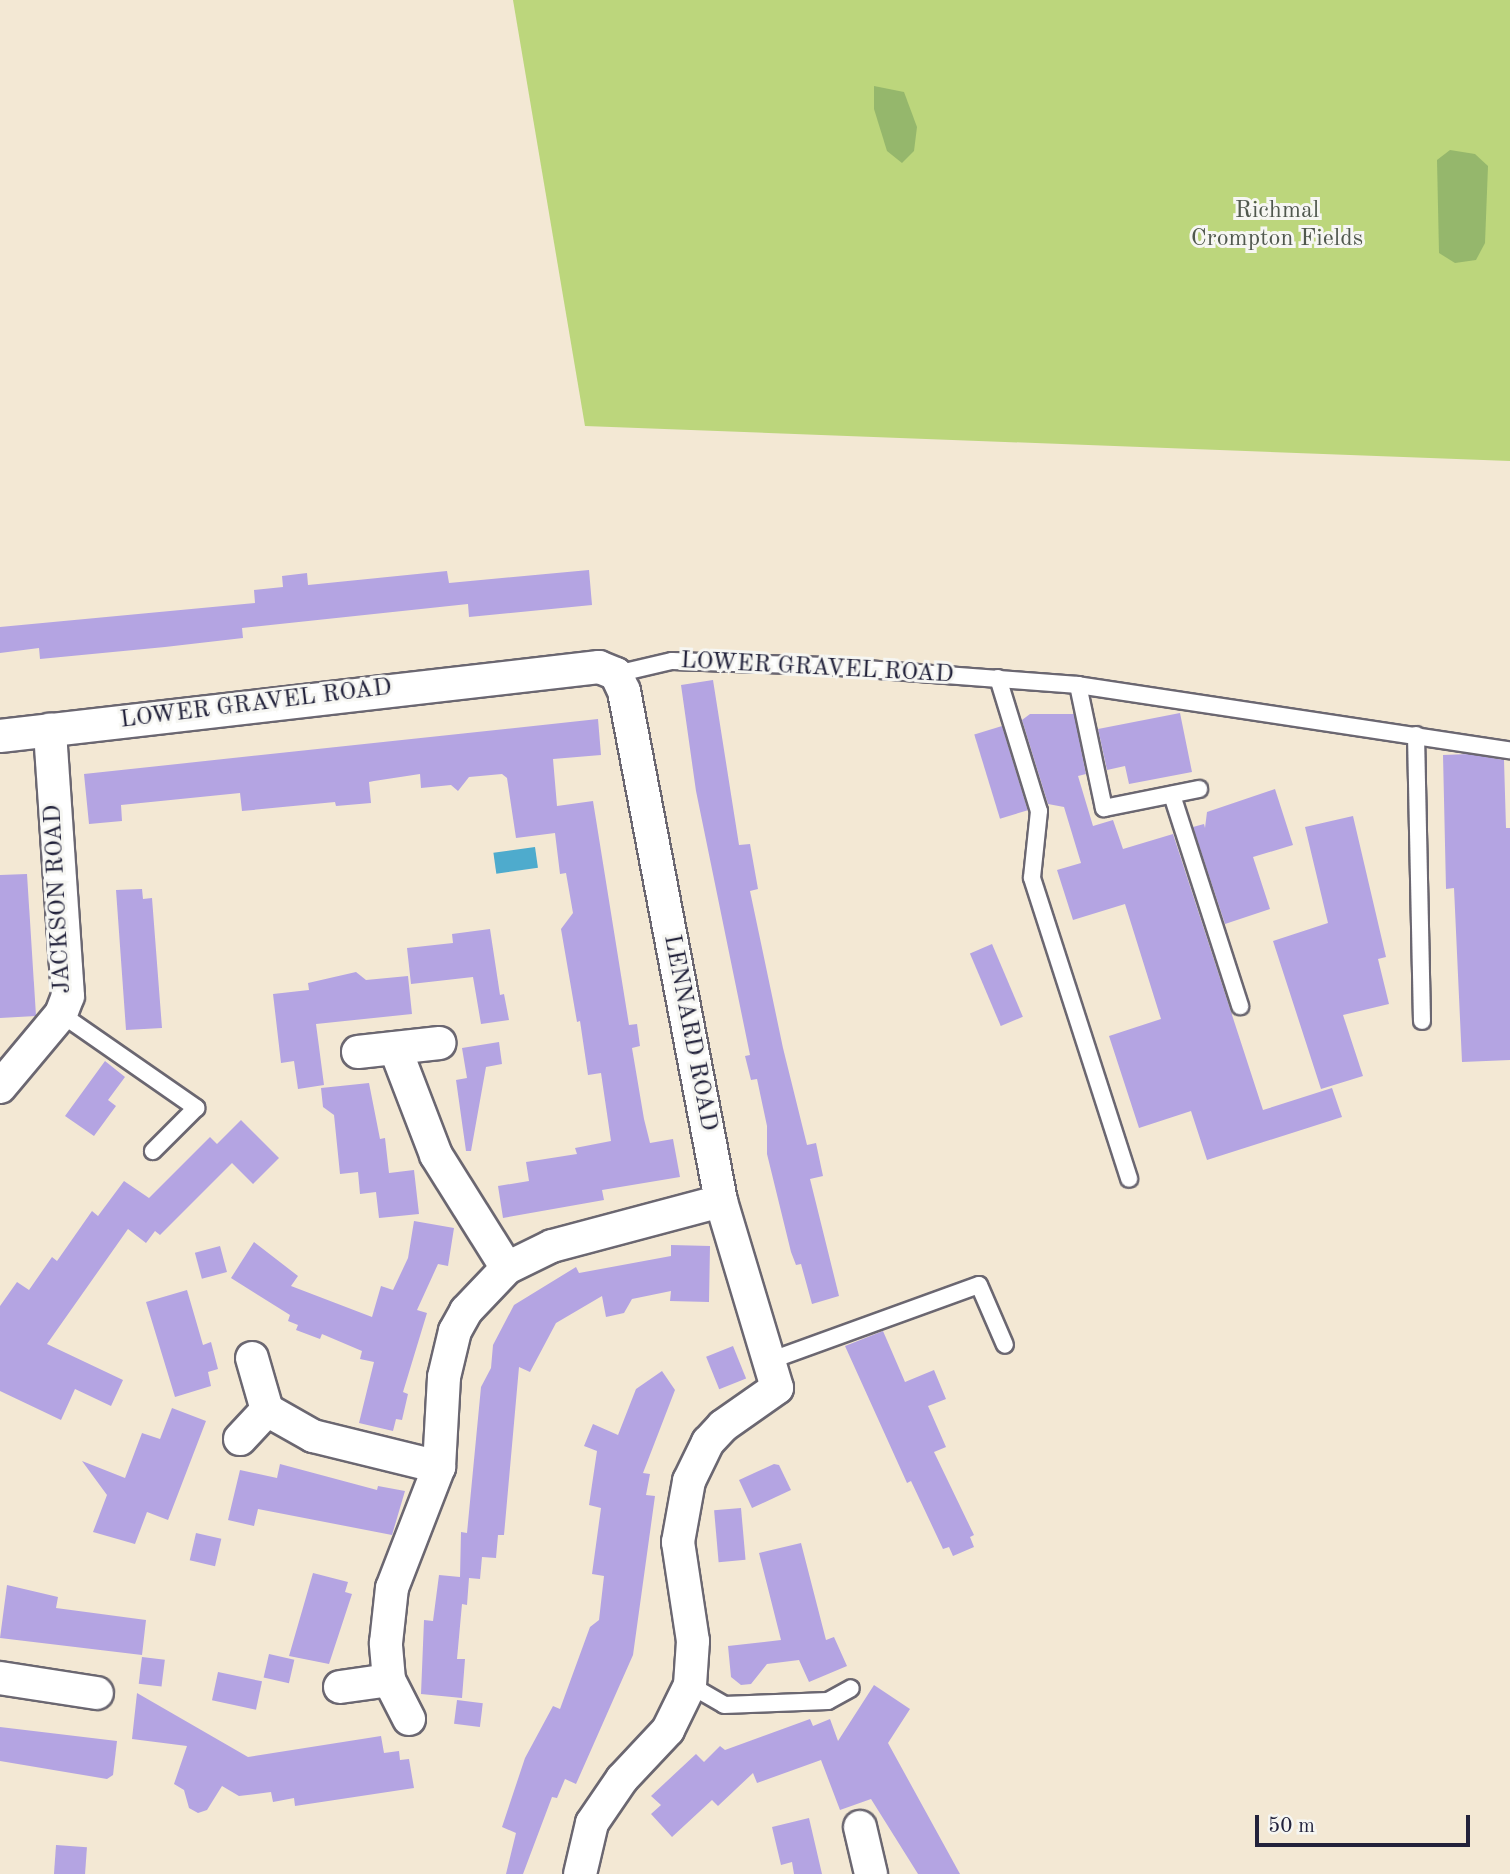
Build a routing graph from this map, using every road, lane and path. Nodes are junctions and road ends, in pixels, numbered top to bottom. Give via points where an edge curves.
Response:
1 (616, 674) junction
2 (998, 678) junction
3 (1078, 685) junction
4 (50, 730) junction
5 (1416, 735) junction
6 (0, 736) edge
7 (1510, 750) edge
8 (1199, 789) dead end
9 (1172, 794) junction
10 (1240, 1006) dead end
11 (61, 1014) junction
12 (1422, 1021) dead end
13 (440, 1043) dead end
14 (395, 1048) junction
15 (358, 1052) dead end
16 (0, 1087) edge
17 (153, 1151) dead end
18 (1129, 1179) dead end
19 (720, 1201) junction
20 (507, 1268) junction
21 (1005, 1345) dead end
22 (252, 1358) dead end
23 (773, 1374) junction
24 (267, 1410) junction
25 (240, 1439) dead end
26 (439, 1467) junction
27 (0, 1678) edge
28 (389, 1680) junction
29 (690, 1685) junction
30 (340, 1687) dead end
31 (851, 1688) dead end
32 (97, 1693) dead end
33 (409, 1719) dead end
34 (860, 1826) dead end
35 (580, 1874) edge
36 (871, 1874) edge

1 - 2 lane, LOWER GRAVEL ROAD via 672,661
1 - 4 street, LOWER GRAVEL ROAD via 599,667
1 - 19 street, LENNARD ROAD via 624,691
2 - 3 lane, LOWER GRAVEL ROAD
2 - 18 lane via 1039,811 1032,877
3 - 5 lane, LOWER GRAVEL ROAD
3 - 9 lane via 1104,808
4 - 6 street, LOWER GRAVEL ROAD
4 - 11 street, JACKSON ROAD via 68,996
5 - 7 lane, LOWER GRAVEL ROAD
5 - 12 lane
8 - 9 lane
9 - 10 lane
11 - 16 street, JACKSON ROAD
11 - 17 lane via 196,1108
13 - 14 street
14 - 15 street
14 - 20 street via 436,1155
19 - 20 street via 552,1246
19 - 23 street, LENNARD ROAD
20 - 26 street via 479,1294 455,1331 444,1377
21 - 23 lane via 979,1285
22 - 24 street
23 - 29 street via 708,1442 689,1481 678,1542 693,1641
24 - 25 street
24 - 26 street via 313,1436
26 - 28 street via 392,1588 386,1643
27 - 32 street
28 - 30 street
28 - 33 street
29 - 31 lane via 724,1705 828,1701
29 - 35 street via 668,1730 622,1779 592,1823
34 - 36 street

